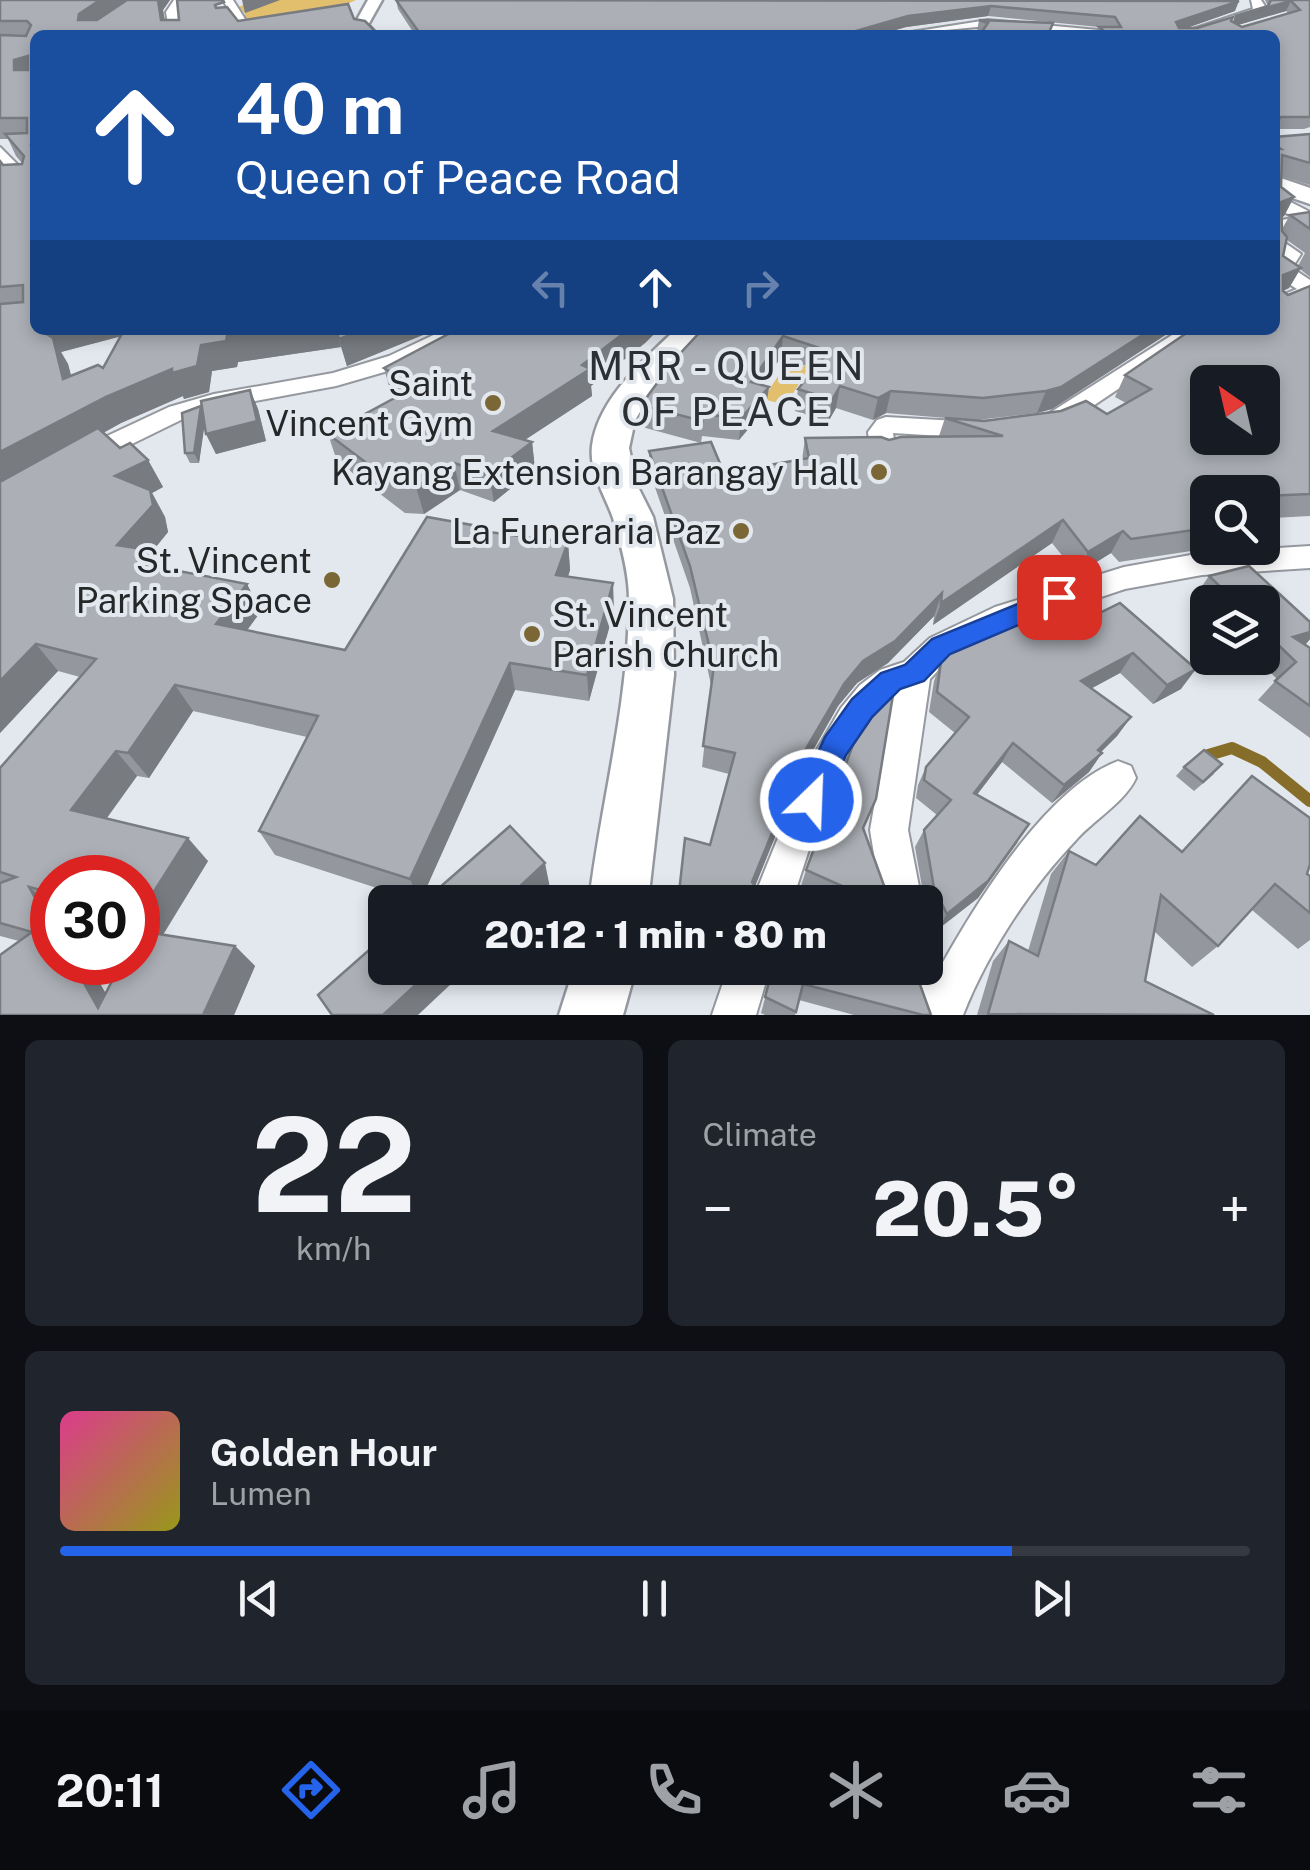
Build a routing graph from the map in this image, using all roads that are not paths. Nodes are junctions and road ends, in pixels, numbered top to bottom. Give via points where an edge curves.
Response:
1 (179, 0) edge
2 (228, 0) edge
3 (1258, 3) edge
4 (1235, 5) edge
5 (1257, 27) edge
6 (175, 30) edge
7 (247, 30) edge
8 (936, 30) edge
9 (1079, 30) edge
10 (1196, 30) edge
11 (1241, 30) edge
12 (4, 149) edge
13 (24, 182) edge
14 (1280, 185) edge
15 (1310, 196) edge
16 (1280, 202) edge
17 (1280, 225) edge
18 (1280, 246) edge
19 (1280, 304) edge
20 (451, 335) edge
21 (689, 335) edge
22 (1187, 335) edge
23 (1034, 426) edge
24 (1002, 429) edge
25 (883, 451) edge
26 (64, 468) edge
27 (1310, 557) edge
28 (914, 673) junction
29 (1118, 778) dead end
30 (620, 885) edge
31 (779, 885) edge
32 (899, 885) edge
33 (600, 985) edge
34 (744, 985) edge
35 (929, 985) edge
36 (941, 1014) edge
37 (591, 1015) edge
38 (734, 1015) edge

1 - 6 street via 172,12
2 - 7 street
3 - 4 street
3 - 10 street via 1258,11
5 - 11 street
8 - 9 street via 988,23
12 - 13 street
14 - 15 highway
16 - 17 street via 1307,222
18 - 19 street via 1291,254 1281,270 1308,288
20 - 26 street via 397,361 336,379 178,412
21 - 30 highway via 644,378 616,420 610,448 650,599 650,676
22 - 23 street via 1063,417
24 - 25 street via 886,425 880,432
27 - 28 street via 1202,564 1108,582 1006,616 941,647
28 - 31 street via 890,681 835,747
28 - 32 street via 890,830
29 - 36 street via 1076,809 1037,852 964,964
33 - 37 highway
34 - 38 street
35 - 36 street

